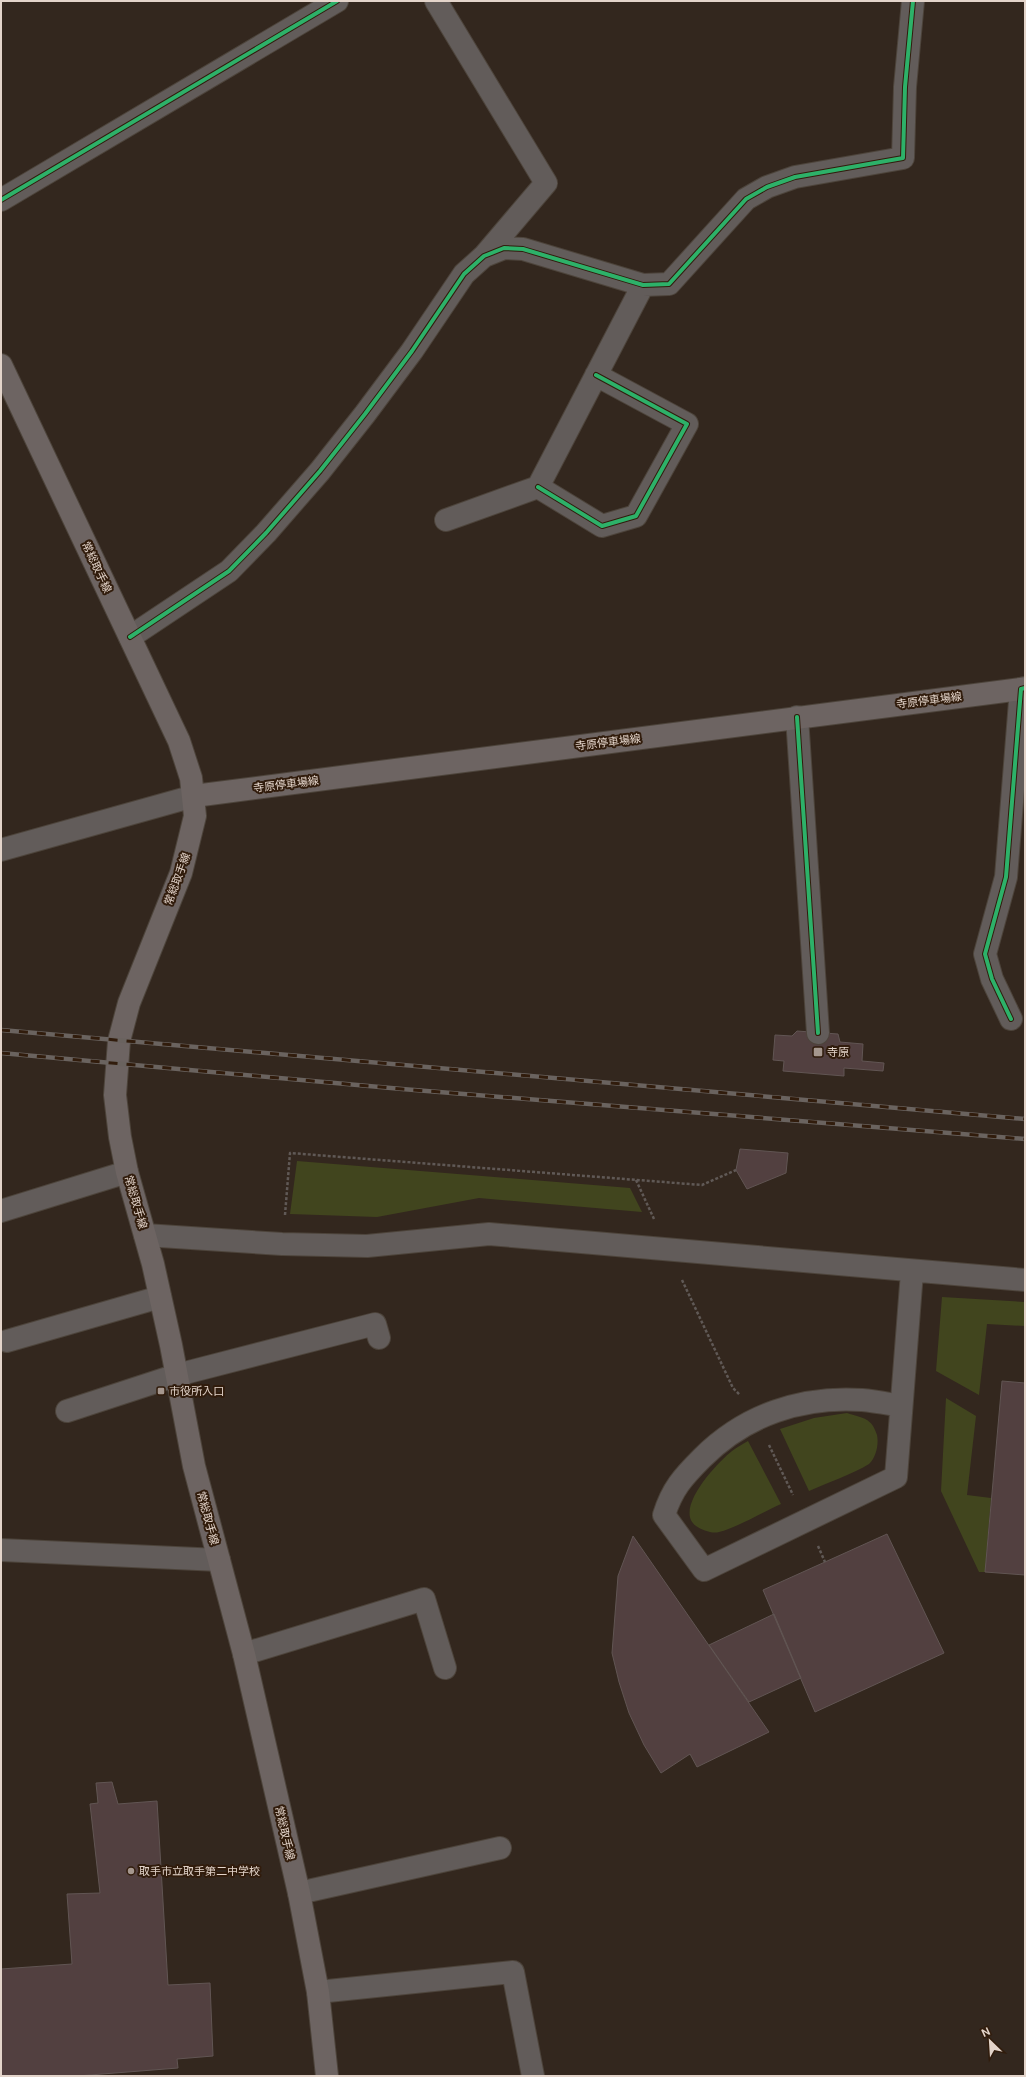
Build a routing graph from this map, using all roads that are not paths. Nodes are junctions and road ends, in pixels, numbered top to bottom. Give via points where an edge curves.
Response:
1 (337, 1) edge
2 (436, 1) edge
3 (913, 1) edge
4 (1, 200) edge
5 (484, 256) junction
6 (643, 285) junction
7 (1, 365) edge
8 (596, 375) junction
9 (538, 487) junction
10 (446, 520) dead end
11 (130, 637) junction
12 (1023, 688) edge
13 (797, 717) junction
14 (194, 796) junction
15 (1, 850) edge
16 (1011, 1019) dead end
17 (818, 1033) dead end
18 (127, 1172) junction
19 (1, 1211) edge
20 (145, 1235) junction
21 (912, 1272) junction
22 (1025, 1280) edge
23 (160, 1296) junction
24 (379, 1338) dead end
25 (7, 1341) dead end
26 (177, 1375) junction
27 (902, 1406) junction
28 (66, 1411) dead end
29 (1, 1550) edge
30 (219, 1560) junction
31 (244, 1654) junction
32 (445, 1668) dead end
33 (500, 1848) dead end
34 (299, 1893) junction
35 (318, 1992) junction
36 (327, 2076) edge
37 (533, 2076) edge

1 - 4 street
2 - 5 street via 546,183
3 - 6 street via 905,87 903,158 795,177 767,187 746,199 669,284
5 - 6 street via 504,248 522,249
5 - 11 street via 464,274 412,351 365,414 266,533 230,571
6 - 8 street
7 - 11 main road, 常総取手線
8 - 9 street
8 - 9 street via 687,424 636,516 602,526
9 - 10 street
11 - 14 main road, 常総取手線 via 179,741 190,772
12 - 13 main road, 寺原停車場線
12 - 16 street via 1006,877 984,954 992,979
13 - 14 main road, 寺原停車場線
13 - 17 street
14 - 15 street
14 - 18 main road, 常総取手線 via 195,816 183,866 129,1003 119,1040 115,1095
18 - 19 street
18 - 20 main road, 常総取手線
20 - 21 street via 282,1244 368,1246 489,1234
20 - 23 main road, 常総取手線
21 - 22 street
21 - 27 street
23 - 25 street
23 - 26 main road, 常総取手線
24 - 26 street via 374,1324
26 - 28 street
26 - 30 main road, 常総取手線 via 194,1466
27 - 27 street via 896,1477 704,1570 664,1515 669,1498 680,1480 711,1449 738,1428 756,1419 784,1408 823,1402 862,1400
29 - 30 street
30 - 31 main road, 常総取手線
31 - 32 street via 424,1599
31 - 34 main road, 常総取手線
33 - 34 street
34 - 35 main road, 常総取手線
35 - 36 main road, 常総取手線
35 - 37 street via 513,1972

